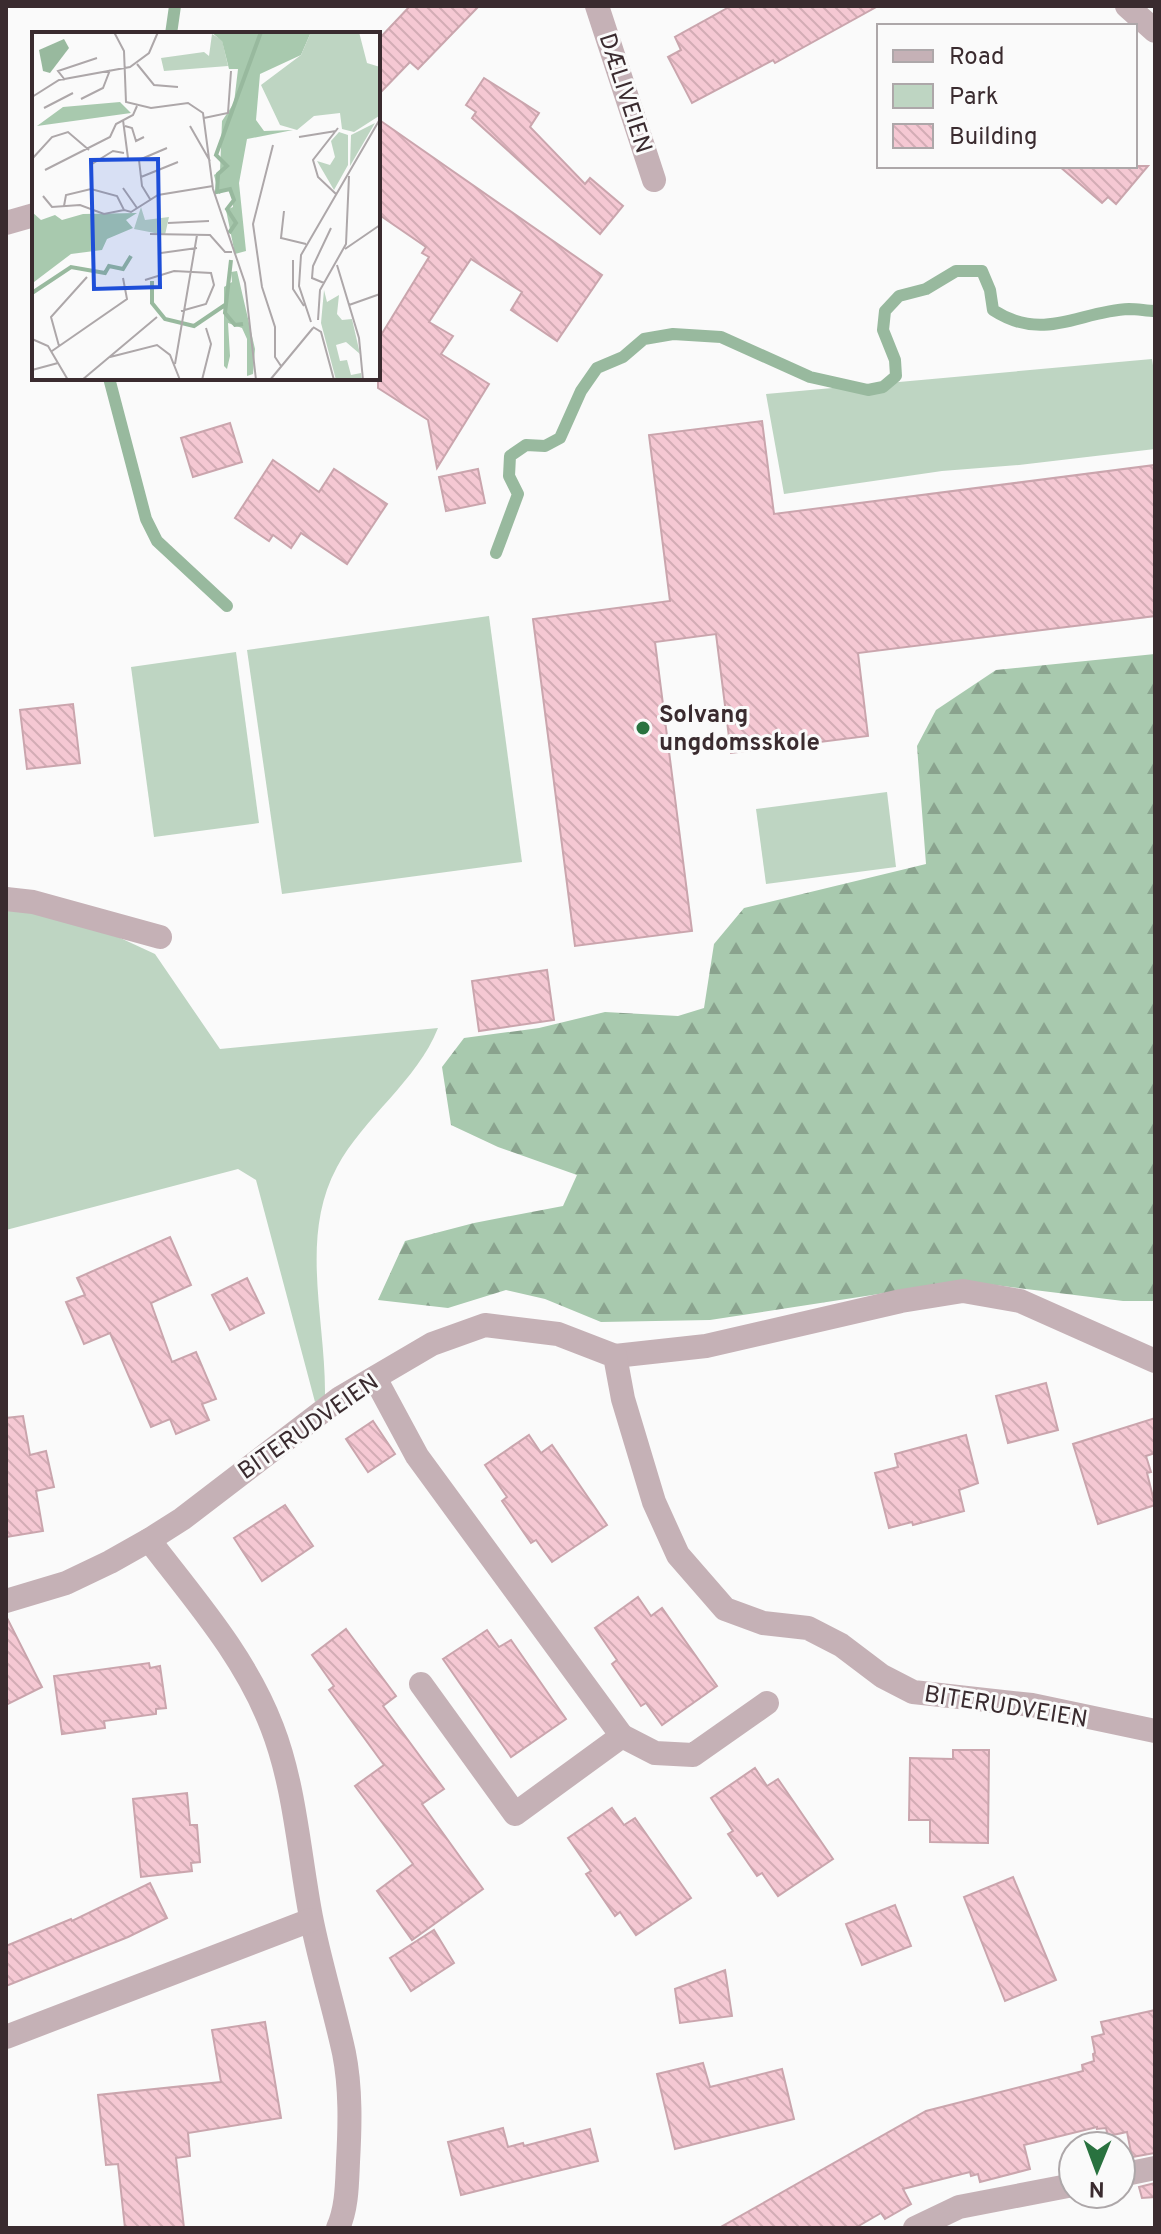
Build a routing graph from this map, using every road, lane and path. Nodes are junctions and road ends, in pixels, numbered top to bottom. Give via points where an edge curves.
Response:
1 (597, 6) edge
2 (1127, 6) edge
3 (1155, 31) edge
4 (654, 180) dead end
5 (32, 216) edge
6 (6, 223) edge
7 (6, 899) edge
8 (160, 937) dead end
9 (615, 1356) junction
10 (1155, 1361) edge
11 (375, 1378) junction
12 (149, 1540) junction
13 (6, 1601) edge
14 (421, 1684) dead end
15 (767, 1703) dead end
16 (1155, 1731) edge
17 (622, 1736) junction
18 (311, 1920) junction
19 (6, 2037) edge
20 (1057, 2188) edge
21 (338, 2228) edge
22 (915, 2228) edge

1 - 4 street, DÆLIVEIEN
2 - 3 street
5 - 6 street
7 - 8 street
9 - 10 street, BITERUDVEIEN via 706,1346 963,1291 1020,1301
9 - 11 street, BITERUDVEIEN via 558,1334 485,1325 432,1344
9 - 16 street, BITERUDVEIEN via 654,1502 678,1555 725,1609 763,1623 808,1628 913,1692 1032,1705
11 - 12 street, BITERUDVEIEN via 340,1398
11 - 17 street via 417,1456
12 - 13 street, BITERUDVEIEN via 66,1583
12 - 18 street via 229,1645 272,1726 284,1764
14 - 17 street via 515,1814
15 - 17 street via 693,1755 655,1753
18 - 19 street
18 - 21 street via 344,2056 349,2105 346,2197
20 - 22 street via 959,2207

